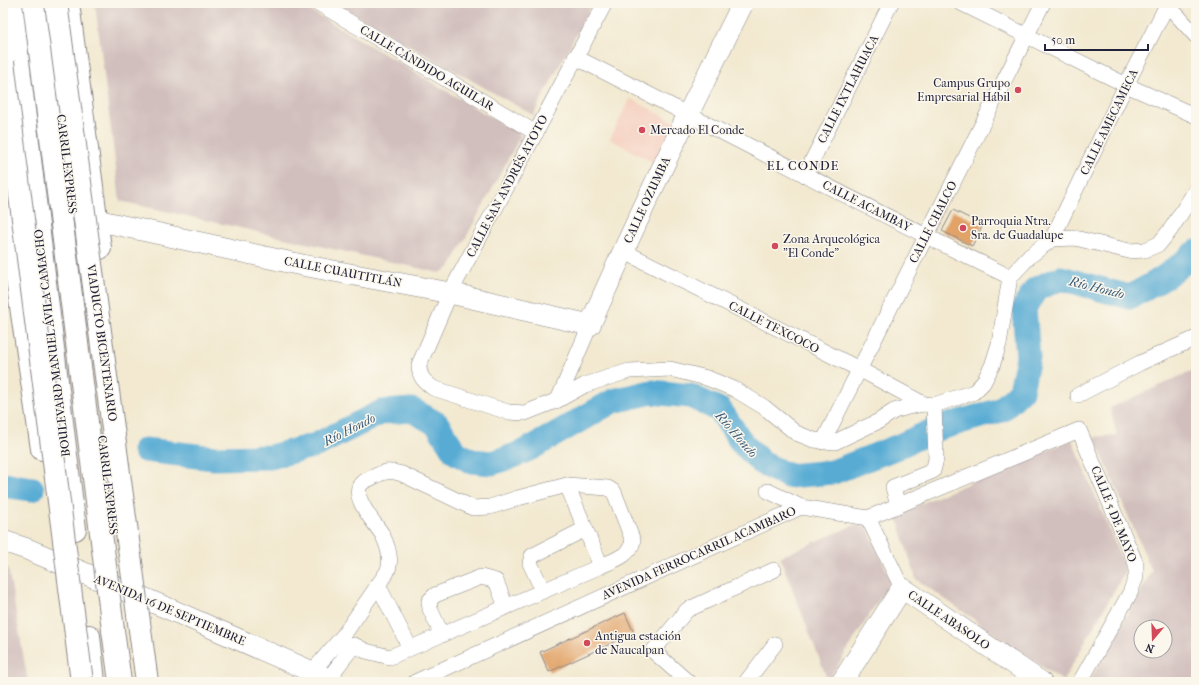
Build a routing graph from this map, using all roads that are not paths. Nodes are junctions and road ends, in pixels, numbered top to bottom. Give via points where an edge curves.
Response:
1 (11, 3) edge
2 (34, 3) edge
3 (46, 3) edge
4 (56, 3) edge
5 (68, 3) edge
6 (318, 3) edge
7 (605, 3) edge
8 (743, 3) edge
9 (892, 3) edge
10 (961, 3) edge
11 (1043, 3) edge
12 (1167, 4) edge
13 (1026, 36) junction
14 (1196, 36) edge
15 (575, 57) junction
16 (11, 68) edge
17 (1126, 84) junction
18 (688, 114) junction
19 (1196, 116) edge
20 (3, 124) edge
21 (536, 132) junction
22 (805, 175) junction
23 (3, 186) edge
24 (1196, 190) edge
25 (96, 220) junction
26 (926, 237) junction
27 (1052, 239) junction
28 (623, 250) junction
29 (1010, 277) junction
30 (450, 293) junction
31 (590, 324) junction
32 (75, 327) junction
33 (1196, 338) edge
34 (859, 369) junction
35 (1078, 395) dead end
36 (558, 400) junction
37 (931, 407) junction
38 (121, 416) junction
39 (823, 442) junction
40 (567, 485) junction
41 (768, 491) dead end
42 (898, 506) junction
43 (802, 507) junction
44 (868, 518) junction
45 (585, 529) junction
46 (136, 534) dead end
47 (3, 540) edge
48 (56, 545) dead end
49 (601, 566) junction
50 (774, 570) dead end
51 (378, 585) junction
52 (902, 588) junction
53 (543, 591) junction
54 (506, 607) junction
55 (64, 618) dead end
56 (148, 626) dead end
57 (442, 635) junction
58 (343, 636) junction
59 (775, 644) dead end
60 (354, 645) junction
61 (410, 648) junction
62 (325, 678) edge
63 (73, 682) edge
64 (82, 682) edge
65 (94, 682) edge
66 (120, 682) edge
67 (133, 682) edge
68 (147, 682) edge
69 (156, 682) edge
70 (415, 682) edge
71 (688, 682) edge
72 (746, 682) edge
73 (842, 682) edge
74 (1041, 682) edge
75 (1080, 682) edge

1 - 16 main road, BOULEVARD MANUEL ÁVILA CAMACHO
2 - 32 main road, BOULEVARD MANUEL ÁVILA CAMACHO
3 - 67 main road, CARRIL EXPRESS
4 - 68 main road, VIADUCTO BICENTENARIO, bridge
5 - 25 main road
6 - 21 street, CALLE CÁNDIDO AGUILAR
7 - 15 street, CALLE SAN ANDRÉS ATOTO
8 - 18 street, CALLE OZUMBA
9 - 22 street, CALLE IXTLAHUACA
10 - 13 street
11 - 13 street, CALLE CHALCO
12 - 14 street
12 - 17 street, CALLE AMECAMECA
13 - 17 street
13 - 26 street, CALLE CHALCO
15 - 18 street, CALLE ACAMBAY
15 - 21 street, CALLE SAN ANDRÉS ATOTO
16 - 20 main road
16 - 64 main road, bridge
16 - 65 main road, BOULEVARD MANUEL ÁVILA CAMACHO
17 - 19 street
17 - 27 street, CALLE AMECAMECA
18 - 22 street, CALLE ACAMBAY
18 - 28 street, CALLE OZUMBA
21 - 30 street, CALLE SAN ANDRÉS ATOTO
22 - 26 street, CALLE ACAMBAY
23 - 48 main road
24 - 27 street via 1159,244 1144,250 1129,251 1075,238
25 - 30 street, CALLE CUAUTITLÁN
25 - 38 main road
26 - 29 street, CALLE ACAMBAY
26 - 34 street, CALLE CHALCO
27 - 29 street via 1030,256
28 - 31 street, CALLE OZUMBA
28 - 34 street, CALLE TEXCOCO
29 - 37 street via 999,344 983,383 974,392
30 - 31 street, CALLE CUAUTITLÁN
30 - 36 street, CALLE SAN ANDRÉS ATOTO via 420,365 419,374 424,381 433,388 508,412 524,413
31 - 36 street, CALLE OZUMBA
32 - 38 main road
32 - 66 main road, BOULEVARD MANUEL ÁVILA CAMACHO, bridge
33 - 35 street
34 - 37 street, CALLE TEXCOCO
34 - 39 street, CALLE CHALCO
36 - 39 street via 585,385 629,371 670,370 707,378 734,389 764,407 796,433
37 - 39 street via 908,407 894,411 835,442
37 - 42 street via 936,440 933,472 893,487
38 - 46 main road
40 - 45 street
40 - 49 street via 608,488 614,492 633,541 632,548 626,554
40 - 51 street via 490,507 473,508 402,474 384,471 362,483 358,492 382,534 390,561 387,572
41 - 43 street
42 - 44 street
42 - 75 street, CALLE 5 DE MAYO via 1079,430 1136,564 1136,577 1130,593
43 - 44 street, AVENIDA FERROCARRIL ACAMBARO
43 - 70 street, AVENIDA FERROCARRIL ACAMBARO
44 - 52 street, CALLE ABASOLO
45 - 49 street
45 - 53 street via 532,556 530,563
47 - 62 street, AVENIDA 16 DE SEPTIEMBRE
49 - 53 street
50 - 71 street via 687,610 653,652
51 - 58 street
51 - 61 street
52 - 73 street
52 - 74 street, CALLE ABASOLO
53 - 54 street
54 - 57 street
54 - 57 street via 496,581 489,578 481,577 435,595 429,601 430,609
55 - 63 main road
56 - 69 main road
57 - 61 street
58 - 60 street
58 - 62 street
59 - 72 street
60 - 61 street via 390,657
60 - 62 street

